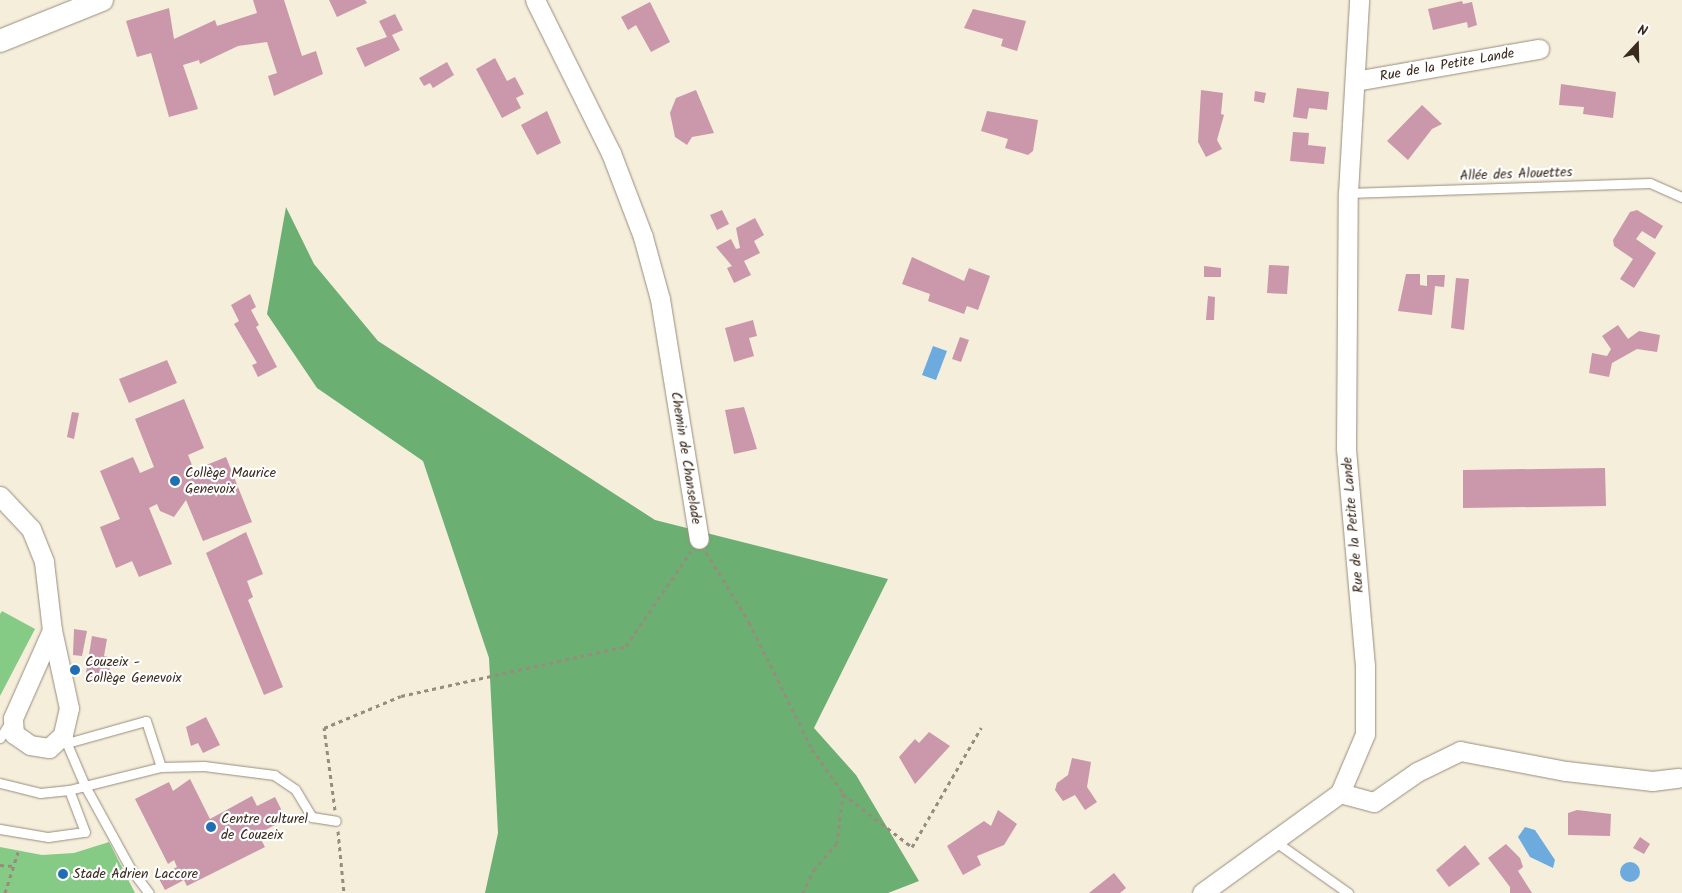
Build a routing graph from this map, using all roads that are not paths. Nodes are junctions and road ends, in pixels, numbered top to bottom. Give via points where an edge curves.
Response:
1 (102, 0) edge
2 (535, 0) edge
3 (1359, 0) edge
4 (0, 41) edge
5 (1538, 49) dead end
6 (1355, 81) junction
7 (1348, 193) junction
8 (1682, 197) edge
9 (0, 496) edge
10 (699, 539) road end
11 (52, 630) junction
12 (13, 718) junction
13 (0, 738) edge
14 (65, 739) junction
15 (161, 767) junction
16 (1678, 778) dead end
17 (0, 783) edge
18 (86, 786) junction
19 (70, 790) junction
20 (1340, 793) junction
21 (336, 820) road end
22 (0, 829) edge
23 (1273, 840) junction
24 (149, 893) edge
25 (1202, 893) edge
26 (1348, 893) edge

1 - 4 street
2 - 10 street, Chemin de Chanselade via 611,153 643,237 660,299
3 - 6 street, Rue de la Petite Lande
5 - 6 street, Rue de la Petite Lande
6 - 7 street, Rue de la Petite Lande
7 - 8 lane, Allée des Alouettes via 1650,183
7 - 20 street, Rue de la Petite Lande via 1346,448 1365,666 1365,734
9 - 11 street via 31,529 44,562
11 - 12 street
11 - 14 street via 69,708
12 - 13 lane
12 - 14 street via 14,734 30,745 49,748
14 - 15 lane via 146,721
14 - 18 lane
15 - 18 lane
15 - 21 lane via 204,766 274,775 295,789 312,817
16 - 20 street via 1652,781 1566,772 1460,751 1417,772 1374,802
17 - 19 lane via 40,793
18 - 19 lane
18 - 24 lane via 130,868
19 - 22 lane via 85,832 48,837
20 - 23 street
23 - 25 street
23 - 26 lane

